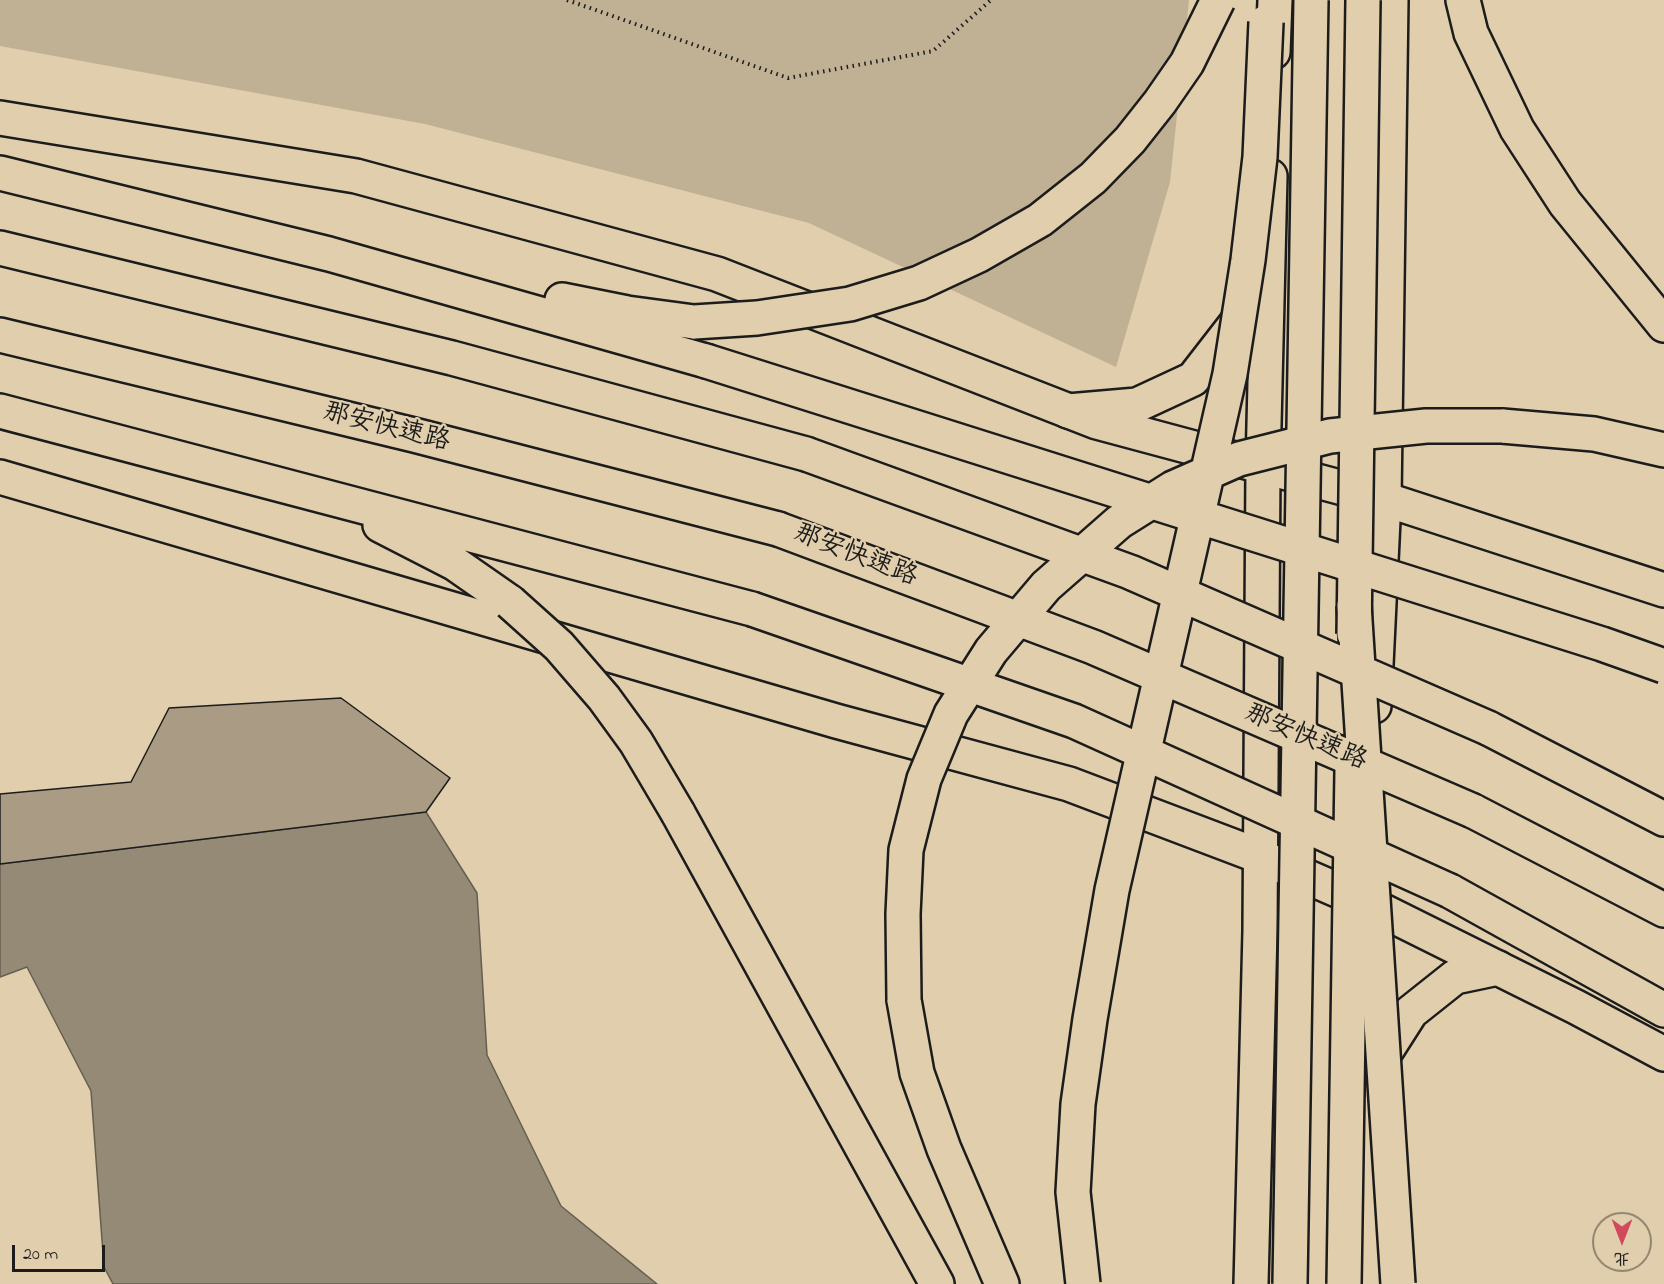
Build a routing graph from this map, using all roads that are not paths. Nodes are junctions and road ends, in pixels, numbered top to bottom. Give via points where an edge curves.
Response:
1 (1218, 0) edge
2 (1311, 0) edge
3 (1363, 0) edge
4 (1391, 0) edge
5 (1463, 0) edge
6 (1269, 7) edge
7 (0, 118) edge
8 (0, 173) edge
9 (0, 248) edge
10 (329, 254) junction
11 (1268, 282) junction
12 (1664, 325) edge
13 (0, 335) edge
14 (0, 411) edge
15 (1068, 411) junction
16 (1664, 450) edge
17 (1263, 466) junction
18 (0, 477) edge
19 (255, 478) junction
20 (1384, 499) junction
21 (1664, 590) edge
22 (1354, 604) junction
23 (1664, 666) edge
24 (1664, 819) edge
25 (1259, 856) junction
26 (1365, 902) junction
27 (1664, 910) edge
28 (1498, 968) junction
29 (1664, 1010) edge
30 (1664, 1054) edge
31 (1368, 1078) junction
32 (936, 1284) edge
33 (1002, 1284) edge
34 (1083, 1284) edge
35 (1251, 1284) edge
36 (1290, 1284) edge
37 (1344, 1284) edge
38 (1372, 1284) edge
39 (1398, 1284) edge

1 - 10 main road, bridge via 1187,63 1160,102 1093,178 1040,220 979,255 919,284 850,304 757,318 694,322 627,313
2 - 36 main road, bridge
3 - 22 main road, bridge
4 - 20 main road
5 - 12 main road via 1471,33 1517,129 1564,203
6 - 11 main road
6 - 34 main road, bridge via 1260,157 1230,374 1112,890 1090,1019 1078,1104 1073,1192
7 - 15 main road via 356,176 717,274
8 - 10 main road
9 - 24 main road, bridge via 452,358 806,454 1130,572 1488,728
10 - 23 main road, bridge via 706,361
11 - 15 main road via 1192,379 1137,405
11 - 17 main road
13 - 27 main road, 那安快速路, bridge via 414,435 778,529 1093,647 1473,811
14 - 19 main road
15 - 17 main road
16 - 33 main road, bridge via 1594,434 1502,426 1426,426 1330,436 1239,459 1173,489 1119,522 1046,586 985,660 951,714 924,779 906,850 904,1000 917,1073 944,1149
17 - 20 main road
17 - 25 main road
18 - 25 main road via 836,721 1069,783
19 - 29 main road, bridge via 752,609 1074,721 1450,891
19 - 32 main road, bridge via 375,522 454,563 510,602 559,646 604,698 636,742 678,813
20 - 21 main road
20 - 26 main road
22 - 37 main road, bridge
22 - 39 main road, bridge
25 - 26 main road
25 - 35 main road
26 - 28 main road
26 - 31 main road
28 - 30 main road
28 - 31 main road via 1455,977 1412,1012
31 - 38 main road

